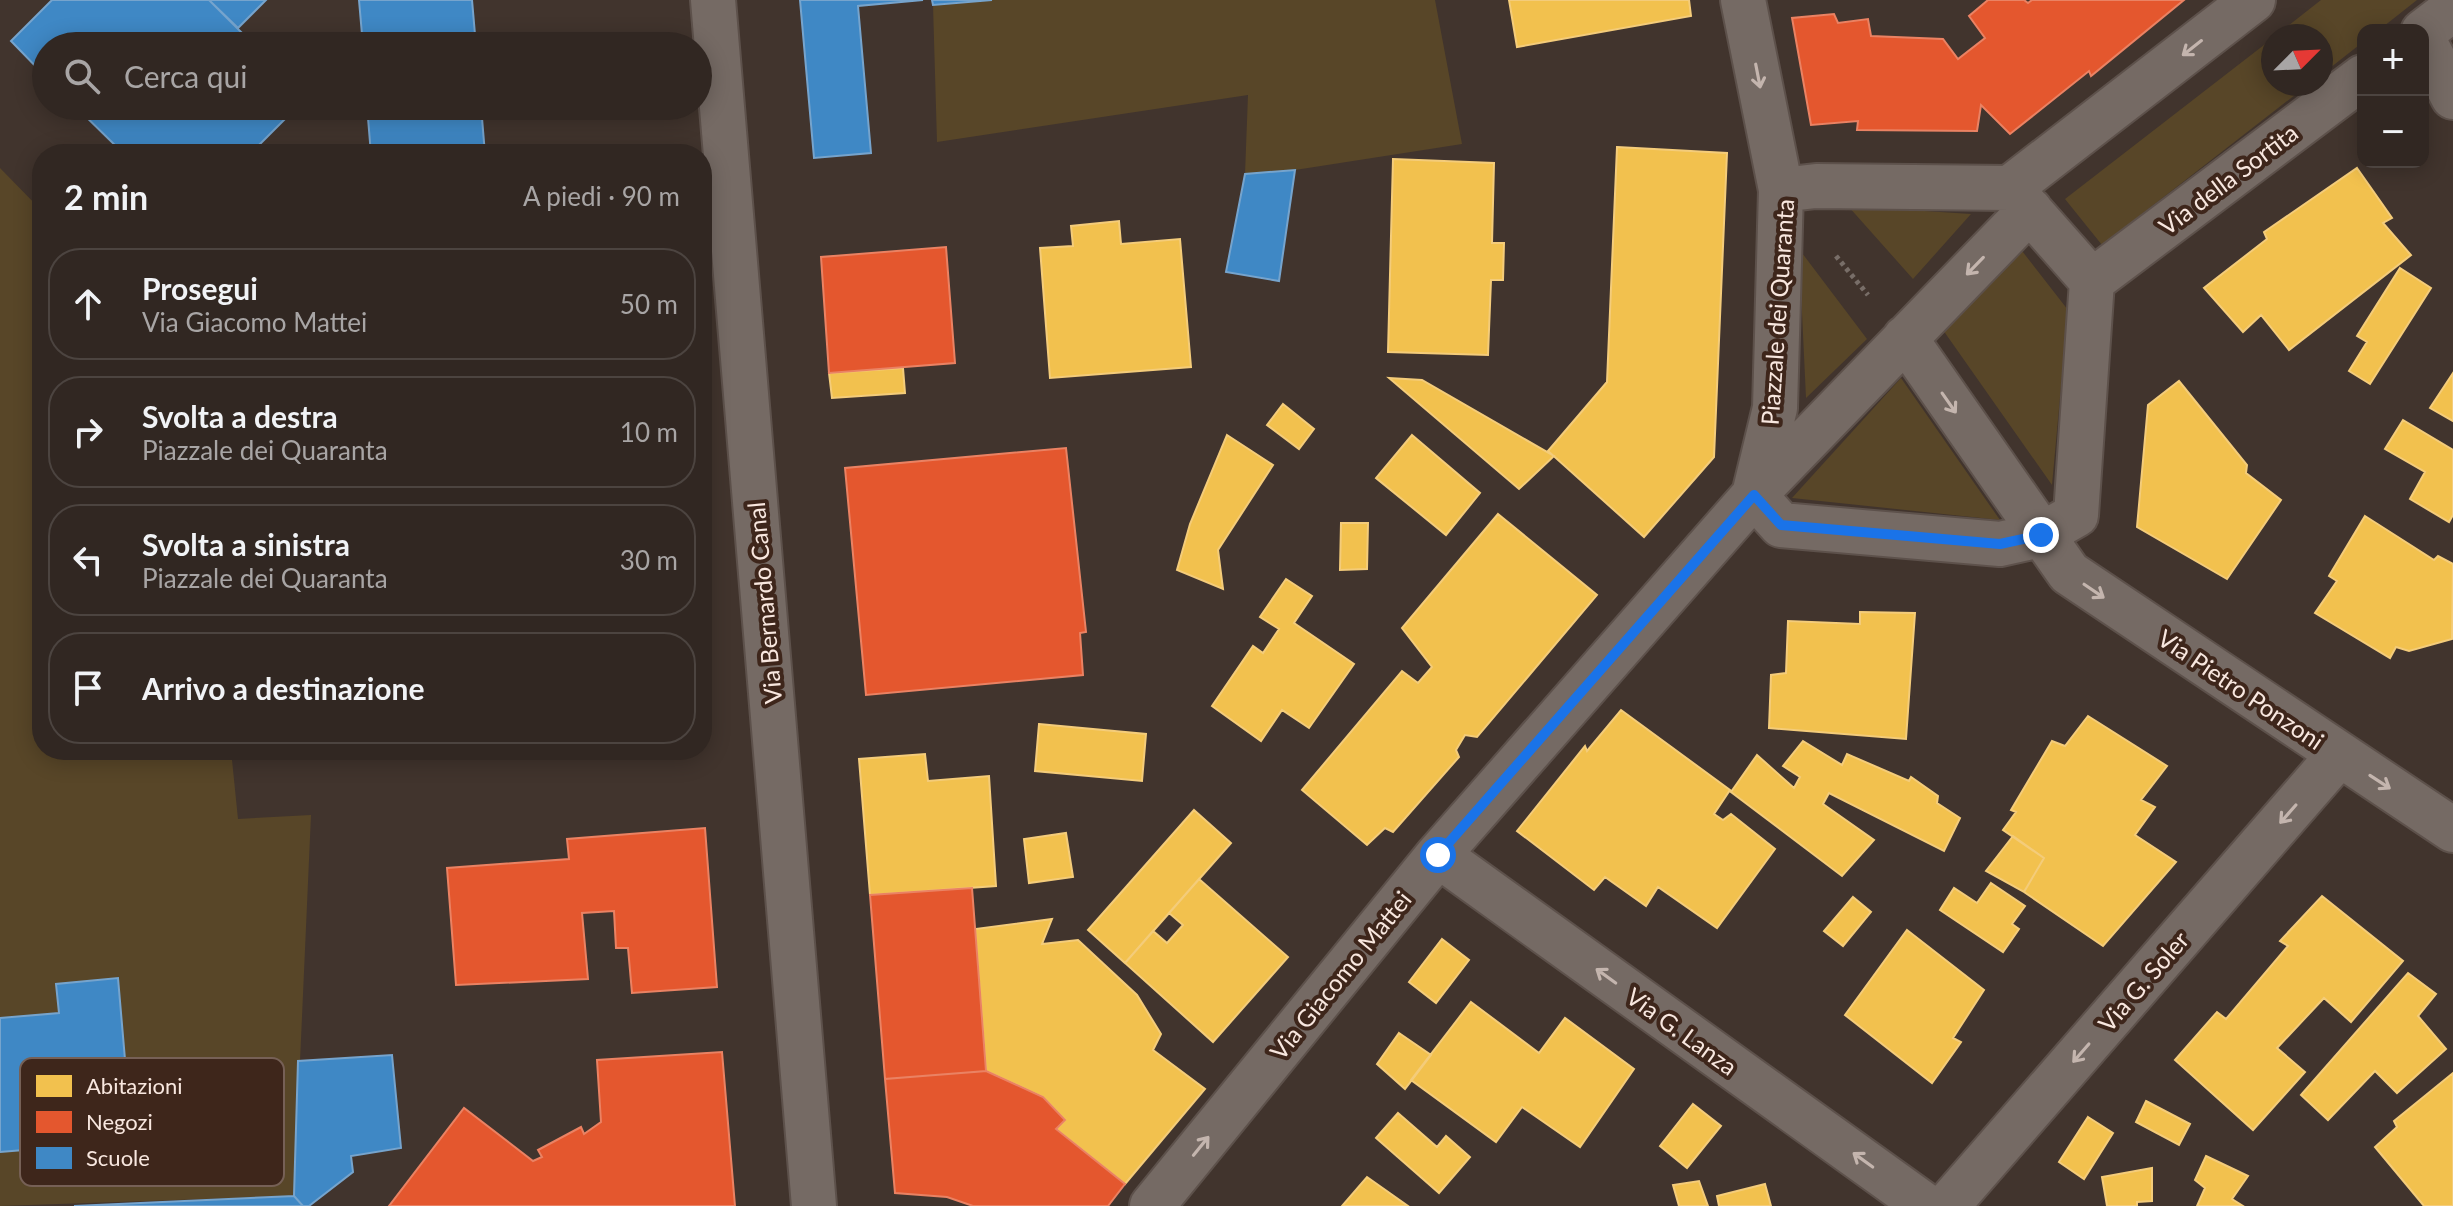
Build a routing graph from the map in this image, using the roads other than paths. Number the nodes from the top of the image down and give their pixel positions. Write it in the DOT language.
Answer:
graph roads {
  1 [pos="713,0"];
  2 [pos="1743,0"];
  3 [pos="2253,0"];
  4 [pos="2453,9"];
  5 [pos="2429,27"];
  6 [pos="2429,51"];
  7 [pos="2357,82"];
  8 [pos="2453,97"];
  9 [pos="1781,190"];
  10 [pos="2020,199"];
  11 [pos="2092,281"];
  12 [pos="1905,338"];
  13 [pos="1754,495"];
  14 [pos="2041,535"];
  15 [pos="2339,755"];
  16 [pos="2453,830"];
  17 [pos="1438,855"];
  18 [pos="814,1206"];
  19 [pos="1152,1206"];
  20 [pos="1926,1206"];
  21 [pos="1947,1206"];
  1 -- 18 [label="street, Via Bernardo Canal"];
  2 -- 9 [label="street, one-way"];
  3 -- 10 [label="street, one-way"];
  4 -- 5 [label="street"];
  6 -- 8 [label="street"];
  7 -- 11 [label="street, Via della Sortita"];
  9 -- 10 [label="street, Piazzale dei Quaranta"];
  9 -- 13 [label="street, Piazzale dei Quaranta"];
  10 -- 11 [label="street"];
  10 -- 12 [label="street, Piazzale dei Quaranta, one-way"];
  11 -- 14 [label="street"];
  12 -- 13 [label="street, Piazzale dei Quaranta"];
  12 -- 14 [label="street, one-way"];
  13 -- 14 [label="street"];
  13 -- 17 [label="street, Via Giacomo Mattei"];
  14 -- 15 [label="street, Via Pietro Ponzoni, one-way"];
  15 -- 16 [label="street, Via Pietro Ponzoni, one-way"];
  15 -- 21 [label="street, Via G. Soler, one-way"];
  19 -- 17 [label="street, Via Giacomo Mattei, one-way"];
  20 -- 17 [label="street, Via G. Lanza, one-way"];
}
